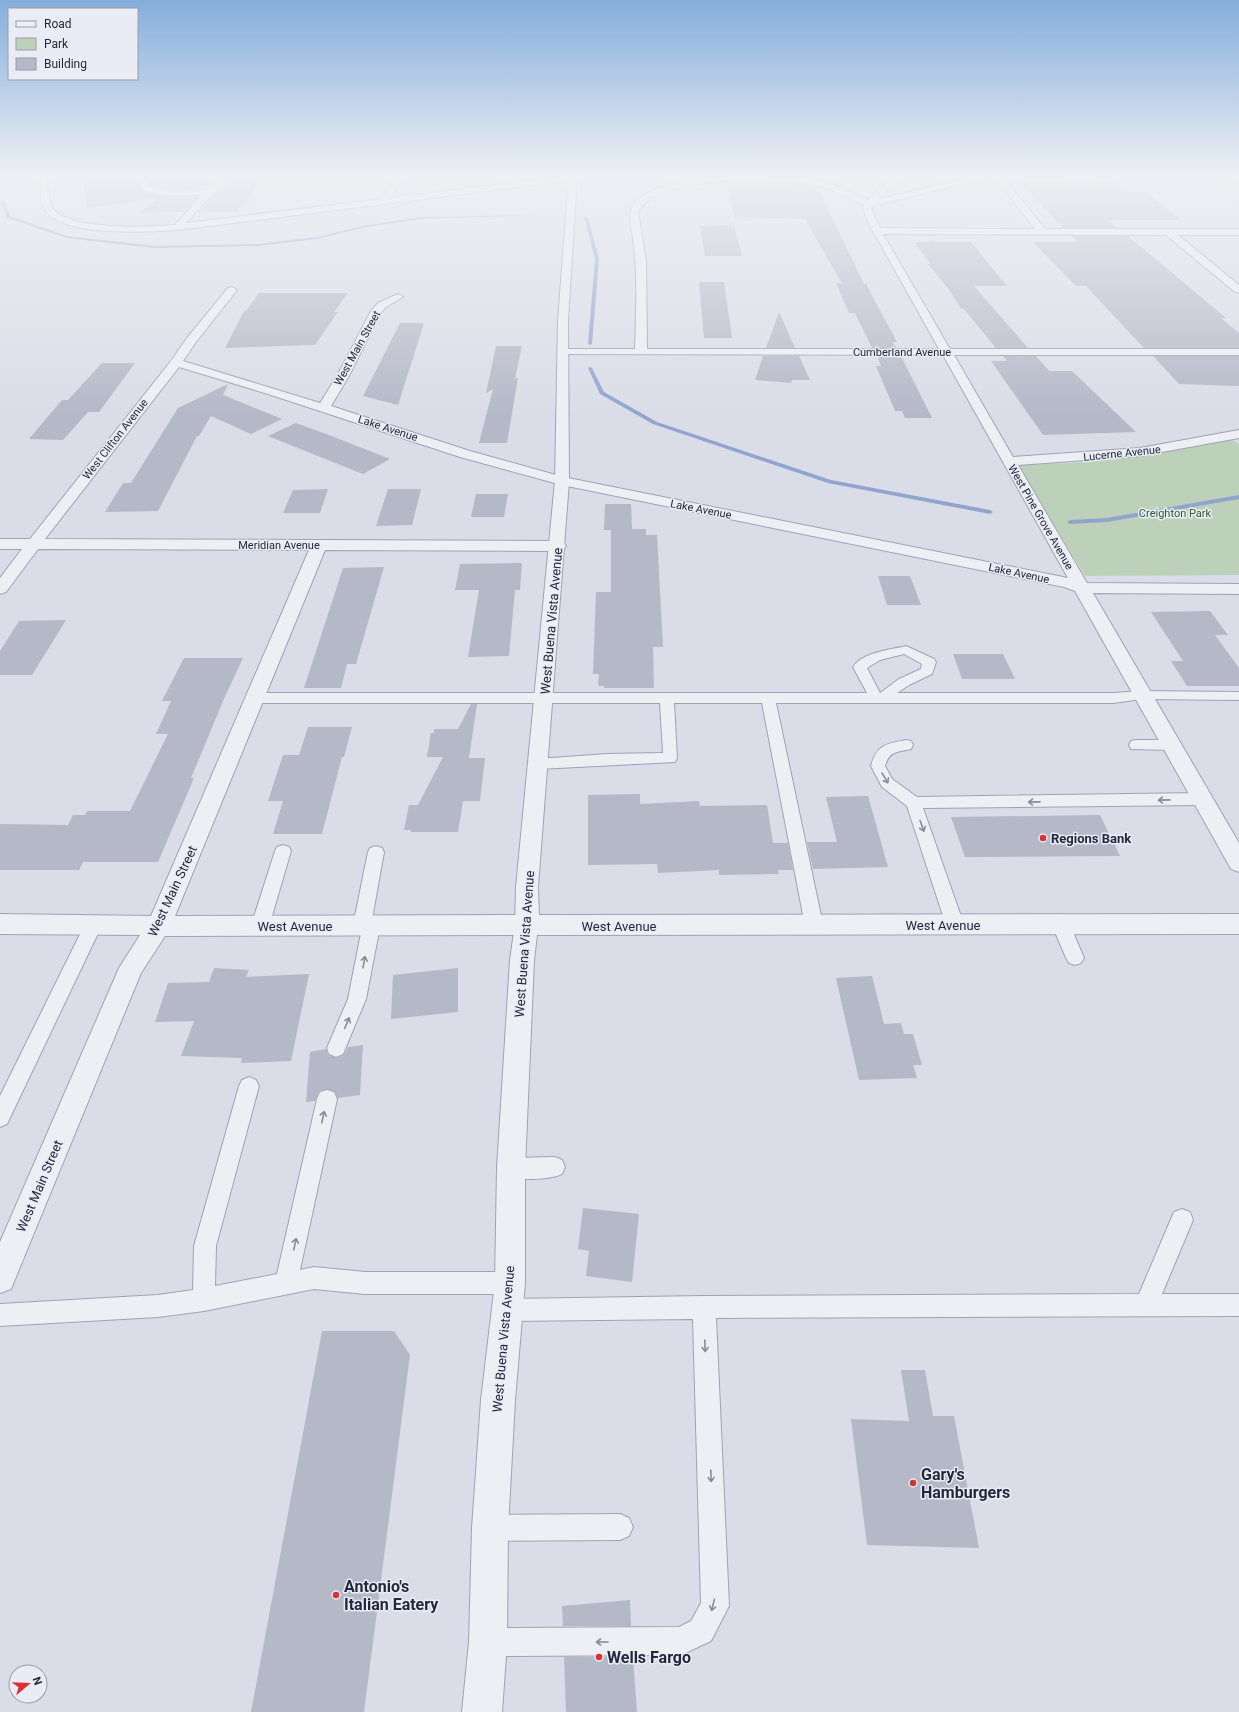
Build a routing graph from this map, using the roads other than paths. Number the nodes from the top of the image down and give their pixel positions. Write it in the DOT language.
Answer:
graph roads {
  1 [pos="567,256"];
  2 [pos="640,256"];
  3 [pos="891,256"];
  4 [pos="1198,256"];
  5 [pos="232,290"];
  6 [pos="1239,290"];
  7 [pos="398,297"];
  8 [pos="641,351"];
  9 [pos="946,351"];
  10 [pos="564,352"];
  11 [pos="1239,352"];
  12 [pos="176,363"];
  13 [pos="324,407"];
  14 [pos="1237,436"];
  15 [pos="1009,461"];
  16 [pos="562,481"];
  17 [pos="0,544"];
  18 [pos="36,544"];
  19 [pos="319,545"];
  20 [pos="558,546"];
  21 [pos="1081,588"];
  22 [pos="0,589"];
  23 [pos="1239,589"];
  24 [pos="1142,695"];
  25 [pos="1239,696"];
  26 [pos="255,698"];
  27 [pos="667,698"];
  28 [pos="768,698"];
  29 [pos="880,698"];
  30 [pos="543,699"];
  31 [pos="906,745"];
  32 [pos="1136,745"];
  33 [pos="1171,745"];
  34 [pos="538,764"];
  35 [pos="1203,799"];
  36 [pos="914,803"];
  37 [pos="283,851"];
  38 [pos="376,852"];
  39 [pos="1239,863"];
  40 [pos="0,924"];
  41 [pos="1239,924"];
  42 [pos="527,925"];
  43 [pos="814,925"];
  44 [pos="955,925"];
  45 [pos="1061,925"];
  46 [pos="92,926"];
  47 [pos="159,926"];
  48 [pos="260,926"];
  49 [pos="367,926"];
  50 [pos="1074,958"];
  51 [pos="336,1048"];
  52 [pos="249,1086"];
  53 [pos="327,1099"];
  54 [pos="0,1117"];
  55 [pos="555,1167"];
  56 [pos="511,1168"];
  57 [pos="1182,1220"];
  58 [pos="0,1278"];
  59 [pos="286,1282"];
  60 [pos="509,1297"];
  61 [pos="204,1300"];
  62 [pos="1146,1305"];
  63 [pos="1239,1305"];
  64 [pos="704,1307"];
  65 [pos="0,1315"];
  66 [pos="620,1527"];
  67 [pos="490,1528"];
  68 [pos="488,1642"];
  69 [pos="482,1712"];
  1 -- 10 [label="street, West Buena Vista Avenue"];
  2 -- 8 [label="street"];
  3 -- 9 [label="street, West Pine Grove Avenue"];
  4 -- 6 [label="street"];
  5 -- 12 [label="street, West Clifton Avenue"];
  7 -- 13 [label="street, West Main Street"];
  8 -- 9 [label="street, Cumberland Avenue"];
  8 -- 10 [label="street, Cumberland Avenue"];
  9 -- 11 [label="street, Cumberland Avenue"];
  9 -- 15 [label="street, West Pine Grove Avenue"];
  10 -- 16 [label="street, West Buena Vista Avenue"];
  12 -- 13 [label="street, Lake Avenue"];
  12 -- 18 [label="street, West Clifton Avenue"];
  13 -- 16 [label="street, Lake Avenue"];
  14 -- 15 [label="street, Lucerne Avenue"];
  15 -- 21 [label="street, West Pine Grove Avenue"];
  16 -- 20 [label="street, West Buena Vista Avenue"];
  16 -- 21 [label="street, Lake Avenue"];
  17 -- 18 [label="street, Meridian Avenue"];
  18 -- 19 [label="street, Meridian Avenue"];
  18 -- 22 [label="street, West Clifton Avenue"];
  19 -- 20 [label="street, Meridian Avenue"];
  19 -- 26 [label="street, West Main Street"];
  20 -- 30 [label="street, West Buena Vista Avenue"];
  21 -- 23 [label="street, Lake Avenue"];
  21 -- 24 [label="street, West Pine Grove Avenue"];
  24 -- 25 [label="lane"];
  24 -- 29 [label="lane"];
  24 -- 33 [label="street, West Pine Grove Avenue"];
  26 -- 30 [label="lane"];
  26 -- 47 [label="street, West Main Street"];
  27 -- 28 [label="lane"];
  27 -- 30 [label="lane"];
  27 -- 34 [label="lane"];
  28 -- 29 [label="lane"];
  28 -- 43 [label="lane"];
  29 -- 29 [label="lane"];
  30 -- 34 [label="street, West Buena Vista Avenue"];
  31 -- 36 [label="lane, one-way"];
  32 -- 33 [label="lane"];
  33 -- 35 [label="street, West Pine Grove Avenue"];
  34 -- 42 [label="street, West Buena Vista Avenue"];
  35 -- 36 [label="lane, one-way"];
  35 -- 39 [label="street, West Pine Grove Avenue"];
  36 -- 44 [label="lane, one-way"];
  37 -- 48 [label="lane"];
  38 -- 49 [label="lane"];
  40 -- 46 [label="street, West Avenue"];
  41 -- 45 [label="street, West Avenue"];
  42 -- 43 [label="street, West Avenue"];
  42 -- 49 [label="street, West Avenue"];
  42 -- 56 [label="street, West Buena Vista Avenue"];
  43 -- 44 [label="street, West Avenue"];
  44 -- 45 [label="street, West Avenue"];
  45 -- 50 [label="lane"];
  46 -- 47 [label="street, West Avenue"];
  46 -- 54 [label="lane"];
  47 -- 48 [label="street, West Avenue"];
  47 -- 58 [label="street, West Main Street"];
  48 -- 49 [label="street, West Avenue"];
  51 -- 49 [label="lane, one-way"];
  52 -- 61 [label="lane"];
  59 -- 53 [label="lane, one-way"];
  55 -- 56 [label="lane"];
  56 -- 60 [label="street, West Buena Vista Avenue"];
  57 -- 62 [label="lane"];
  59 -- 60 [label="lane"];
  59 -- 61 [label="lane"];
  60 -- 64 [label="lane"];
  60 -- 67 [label="street, West Buena Vista Avenue"];
  61 -- 65 [label="lane"];
  62 -- 63 [label="lane"];
  62 -- 64 [label="lane"];
  64 -- 68 [label="lane, one-way"];
  66 -- 67 [label="lane"];
  67 -- 68 [label="street, West Buena Vista Avenue"];
  68 -- 69 [label="street, West Buena Vista Avenue"];
}
